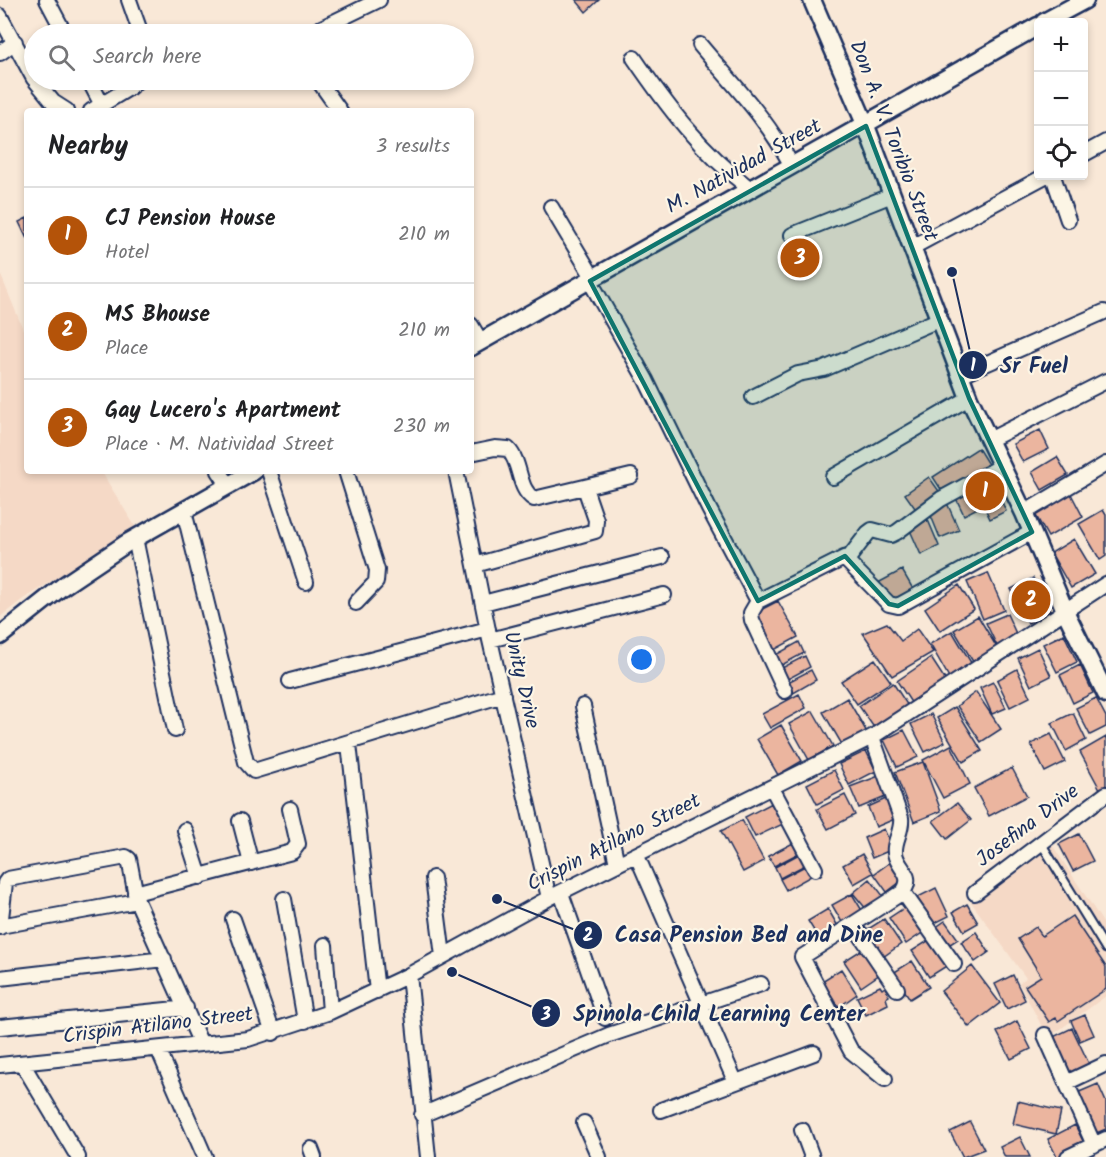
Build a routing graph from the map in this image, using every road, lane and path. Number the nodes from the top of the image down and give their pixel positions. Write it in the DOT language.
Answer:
graph roads {
  1 [pos="46,0"];
  2 [pos="129,0"];
  3 [pos="379,0"];
  4 [pos="812,0"];
  5 [pos="1084,0"];
  6 [pos="0,16"];
  7 [pos="1051,18"];
  8 [pos="59,24"];
  9 [pos="137,24"];
  10 [pos="330,24"];
  11 [pos="1034,28"];
  12 [pos="15,42"];
  13 [pos="700,45"];
  14 [pos="0,53"];
  15 [pos="634,58"];
  16 [pos="24,59"];
  17 [pos="44,90"];
  18 [pos="92,90"];
  19 [pos="126,90"];
  20 [pos="325,90"];
  21 [pos="63,108"];
  22 [pos="97,108"];
  23 [pos="338,108"];
  24 [pos="866,126"];
  25 [pos="1106,142"];
  26 [pos="1088,151"];
  27 [pos="792,166"];
  28 [pos="1038,180"];
  29 [pos="1054,180"];
  30 [pos="749,188"];
  31 [pos="891,195"];
  32 [pos="551,207"];
  33 [pos="1068,220"];
  34 [pos="792,235"];
  35 [pos="911,248"];
  36 [pos="592,280"];
  37 [pos="1104,312"];
  38 [pos="938,320"];
  39 [pos="476,344"];
  40 [pos="960,375"];
  41 [pos="1106,381"];
  42 [pos="753,397"];
  43 [pos="969,398"];
  44 [pos="989,440"];
  45 [pos="474,452"];
  46 [pos="1106,464"];
  47 [pos="1002,466"];
  48 [pos="221,474"];
  49 [pos="249,474"];
  50 [pos="270,474"];
  51 [pos="347,474"];
  52 [pos="457,474"];
  53 [pos="631,476"];
  54 [pos="833,477"];
  55 [pos="229,486"];
  56 [pos="585,488"];
  57 [pos="184,511"];
  58 [pos="1024,513"];
  59 [pos="1032,532"];
  60 [pos="135,538"];
  61 [pos="662,557"];
  62 [pos="848,559"];
  63 [pos="475,565"];
  64 [pos="306,582"];
  65 [pos="1106,584"];
  66 [pos="664,595"];
  67 [pos="758,601"];
  68 [pos="356,603"];
  69 [pos="483,603"];
  70 [pos="1066,613"];
  71 [pos="489,634"];
  72 [pos="0,636"];
  73 [pos="290,681"];
  74 [pos="785,691"];
  75 [pos="1106,694"];
  76 [pos="503,695"];
  77 [pos="583,706"];
  78 [pos="175,730"];
  79 [pos="872,737"];
  80 [pos="349,744"];
  81 [pos="772,788"];
  82 [pos="1106,794"];
  83 [pos="290,809"];
  84 [pos="240,821"];
  85 [pos="184,831"];
  86 [pos="1041,843"];
  87 [pos="637,856"];
  88 [pos="251,863"];
  89 [pos="617,864"];
  90 [pos="815,869"];
  91 [pos="200,877"];
  92 [pos="433,878"];
  93 [pos="903,892"];
  94 [pos="975,893"];
  95 [pos="555,895"];
  96 [pos="136,897"];
  97 [pos="284,899"];
  98 [pos="233,919"];
  99 [pos="853,924"];
  100 [pos="0,927"];
  101 [pos="325,945"];
  102 [pos="1106,949"];
  103 [pos="443,956"];
  104 [pos="164,959"];
  105 [pos="954,964"];
  106 [pos="409,975"];
  107 [pos="0,978"];
  108 [pos="761,984"];
  109 [pos="897,989"];
  110 [pos="377,991"];
  111 [pos="702,1004"];
  112 [pos="186,1008"];
  113 [pos="330,1012"];
  114 [pos="605,1018"];
  115 [pos="305,1021"];
  116 [pos="0,1027"];
  117 [pos="273,1034"];
  118 [pos="1045,1035"];
  119 [pos="201,1044"];
  120 [pos="158,1049"];
  121 [pos="814,1053"];
  122 [pos="22,1063"];
  123 [pos="1106,1064"];
  124 [pos="0,1065"];
  125 [pos="885,1079"];
  126 [pos="735,1081"];
  127 [pos="1066,1083"];
  128 [pos="661,1110"];
  129 [pos="422,1115"];
  130 [pos="584,1123"];
  131 [pos="802,1130"];
  132 [pos="1100,1142"];
  133 [pos="78,1157"];
  134 [pos="205,1157"];
  135 [pos="428,1157"];
  136 [pos="599,1157"];
  137 [pos="812,1157"];
  138 [pos="1068,1157"];
  1 -- 8 [label="street"];
  2 -- 9 [label="street"];
  3 -- 10 [label="street"];
  4 -- 24 [label="street, Don A. V. Toribio Street"];
  5 -- 7 [label="street"];
  6 -- 12 [label="street"];
  11 -- 24 [label="street, M. Natividad Street"];
  12 -- 14 [label="street"];
  12 -- 16 [label="street"];
  13 -- 27 [label="street"];
  15 -- 30 [label="street"];
  17 -- 21 [label="street"];
  18 -- 22 [label="street"];
  19 -- 22 [label="street"];
  20 -- 23 [label="street"];
  24 -- 27 [label="street, M. Natividad Street"];
  24 -- 31 [label="street, Don A. V. Toribio Street"];
  25 -- 26 [label="street"];
  27 -- 30 [label="street, M. Natividad Street"];
  28 -- 35 [label="street"];
  29 -- 33 [label="street"];
  30 -- 36 [label="street, M. Natividad Street"];
  31 -- 34 [label="street"];
  31 -- 35 [label="street, Don A. V. Toribio Street"];
  32 -- 36 [label="street"];
  35 -- 38 [label="street, Don A. V. Toribio Street"];
  36 -- 39 [label="street, M. Natividad Street"];
  36 -- 67 [label="street"];
  37 -- 40 [label="street"];
  38 -- 40 [label="street, Don A. V. Toribio Street"];
  38 -- 42 [label="street"];
  40 -- 43 [label="street, Don A. V. Toribio Street"];
  41 -- 44 [label="street"];
  43 -- 44 [label="street, Don A. V. Toribio Street"];
  43 -- 54 [label="street"];
  44 -- 47 [label="street, Don A. V. Toribio Street"];
  45 -- 56 [label="street"];
  46 -- 58 [label="street"];
  47 -- 58 [label="street, Don A. V. Toribio Street"];
  47 -- 62 [label="street"];
  48 -- 55 [label="street"];
  49 -- 55 [label="street"];
  50 -- 64 [label="street"];
  51 -- 68 [label="street"];
  52 -- 63 [label="street, Unity Drive"];
  53 -- 56 [label="street"];
  55 -- 57 [label="street"];
  56 -- 63 [label="street"];
  57 -- 60 [label="street"];
  57 -- 80 [label="street"];
  58 -- 59 [label="street, Don A. V. Toribio Street"];
  59 -- 62 [label="street"];
  59 -- 70 [label="street, Don A. V. Toribio Street"];
  60 -- 72 [label="street"];
  60 -- 78 [label="street"];
  61 -- 69 [label="street"];
  62 -- 67 [label="street"];
  63 -- 69 [label="street, Unity Drive"];
  65 -- 70 [label="street, Crispin Atilano Street"];
  66 -- 71 [label="street"];
  67 -- 74 [label="street"];
  69 -- 71 [label="street, Unity Drive"];
  70 -- 75 [label="street, Don A. V. Toribio Street"];
  70 -- 79 [label="street, Crispin Atilano Street"];
  71 -- 73 [label="street"];
  71 -- 76 [label="street, Unity Drive"];
  76 -- 80 [label="street"];
  76 -- 95 [label="street, Unity Drive"];
  77 -- 89 [label="street"];
  79 -- 81 [label="street, Crispin Atilano Street"];
  79 -- 93 [label="street"];
  80 -- 110 [label="street"];
  81 -- 87 [label="street, Crispin Atilano Street"];
  81 -- 90 [label="street"];
  82 -- 86 [label="street, Josefina Drive"];
  83 -- 88 [label="street"];
  84 -- 88 [label="street"];
  85 -- 91 [label="street"];
  86 -- 94 [label="street, Josefina Drive"];
  86 -- 102 [label="lane"];
  87 -- 89 [label="street, Crispin Atilano Street"];
  87 -- 111 [label="street"];
  88 -- 91 [label="street"];
  89 -- 95 [label="street, Crispin Atilano Street"];
  91 -- 96 [label="street"];
  92 -- 103 [label="street"];
  93 -- 99 [label="street"];
  93 -- 105 [label="street"];
  95 -- 103 [label="street, Crispin Atilano Street"];
  95 -- 114 [label="street, Unity Drive"];
  96 -- 100 [label="street"];
  96 -- 100 [label="street"];
  96 -- 104 [label="street"];
  97 -- 115 [label="street"];
  98 -- 117 [label="street"];
  99 -- 109 [label="street"];
  99 -- 125 [label="street"];
  101 -- 113 [label="street"];
  103 -- 106 [label="street, Crispin Atilano Street"];
  104 -- 107 [label="street"];
  104 -- 112 [label="street"];
  106 -- 110 [label="street, Crispin Atilano Street"];
  106 -- 129 [label="street"];
  108 -- 111 [label="street"];
  110 -- 113 [label="street, Crispin Atilano Street"];
  111 -- 126 [label="street"];
  111 -- 129 [label="street"];
  112 -- 116 [label="street"];
  112 -- 119 [label="street"];
  113 -- 115 [label="street, Crispin Atilano Street"];
  115 -- 117 [label="street, Crispin Atilano Street"];
  117 -- 119 [label="street, Crispin Atilano Street"];
  118 -- 127 [label="street"];
  119 -- 120 [label="street, Crispin Atilano Street"];
  120 -- 122 [label="street, Crispin Atilano Street"];
  120 -- 134 [label="street"];
  121 -- 126 [label="street"];
  122 -- 124 [label="street, Crispin Atilano Street"];
  122 -- 133 [label="street"];
  123 -- 127 [label="street"];
  126 -- 128 [label="street"];
  127 -- 132 [label="street"];
  129 -- 135 [label="street"];
  130 -- 136 [label="street"];
  131 -- 137 [label="street"];
  132 -- 138 [label="street"];
}
